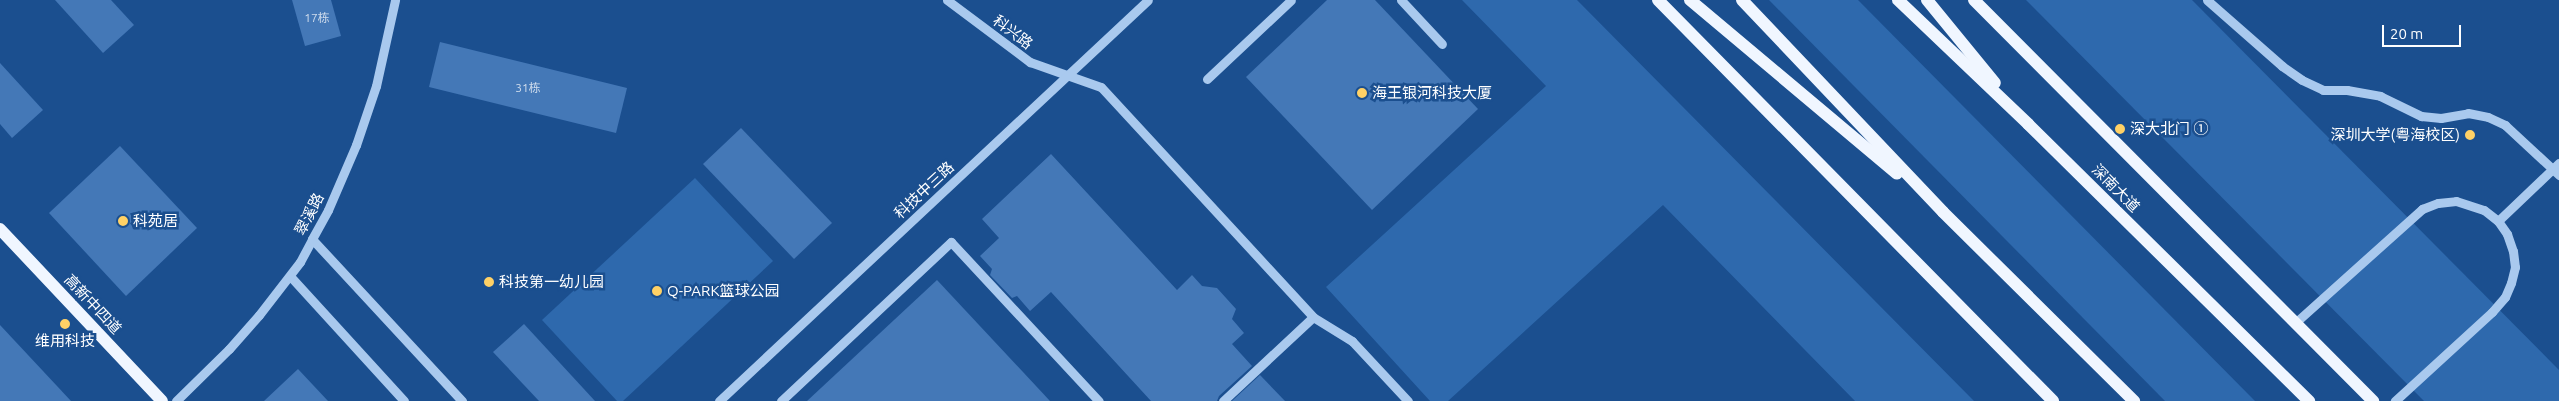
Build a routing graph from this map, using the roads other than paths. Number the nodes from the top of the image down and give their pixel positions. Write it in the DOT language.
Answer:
graph roads {
  1 [pos="395,0"];
  2 [pos="947,0"];
  3 [pos="1148,0"];
  4 [pos="1291,0"];
  5 [pos="1401,0"];
  6 [pos="1658,0"];
  7 [pos="1690,0"];
  8 [pos="1742,0"];
  9 [pos="1898,0"];
  10 [pos="1927,0"];
  11 [pos="1974,0"];
  12 [pos="2207,0"];
  13 [pos="1442,44"];
  14 [pos="1068,74"];
  15 [pos="1207,79"];
  16 [pos="2028,124"];
  17 [pos="2557,169"];
  18 [pos="1943,212"];
  19 [pos="2498,221"];
  20 [pos="0,229"];
  21 [pos="312,239"];
  22 [pos="290,276"];
  23 [pos="1313,316"];
  24 [pos="2295,323"];
  25 [pos="162,401"];
  26 [pos="176,401"];
  27 [pos="404,401"];
  28 [pos="461,401"];
  29 [pos="719,401"];
  30 [pos="781,401"];
  31 [pos="1099,401"];
  32 [pos="1223,401"];
  33 [pos="1408,401"];
  34 [pos="2054,401"];
  35 [pos="2134,401"];
  36 [pos="2310,401"];
  37 [pos="2374,401"];
  38 [pos="2394,401"];
  1 -- 21 [label="street, 翠溪路"];
  2 -- 14 [label="street, 科兴路"];
  3 -- 14 [label="street, 科技中三路"];
  4 -- 15 [label="street"];
  5 -- 13 [label="street"];
  6 -- 34 [label="main road"];
  7 -- 18 [label="main road"];
  8 -- 18 [label="main road"];
  9 -- 16 [label="main road, 深南大道"];
  10 -- 16 [label="main road"];
  11 -- 24 [label="main road"];
  12 -- 17 [label="street"];
  14 -- 23 [label="street, 科兴路"];
  14 -- 29 [label="street, 科技中三路"];
  16 -- 36 [label="main road, 深南大道"];
  17 -- 19 [label="street"];
  18 -- 35 [label="main road"];
  19 -- 24 [label="street"];
  19 -- 38 [label="street"];
  20 -- 25 [label="main road, 高新中四道"];
  21 -- 22 [label="street, 翠溪路"];
  21 -- 28 [label="street"];
  22 -- 26 [label="street, 翠溪路"];
  22 -- 27 [label="street"];
  23 -- 32 [label="street"];
  23 -- 33 [label="street, 科兴路"];
  24 -- 37 [label="main road"];
  30 -- 31 [label="street"];
}
